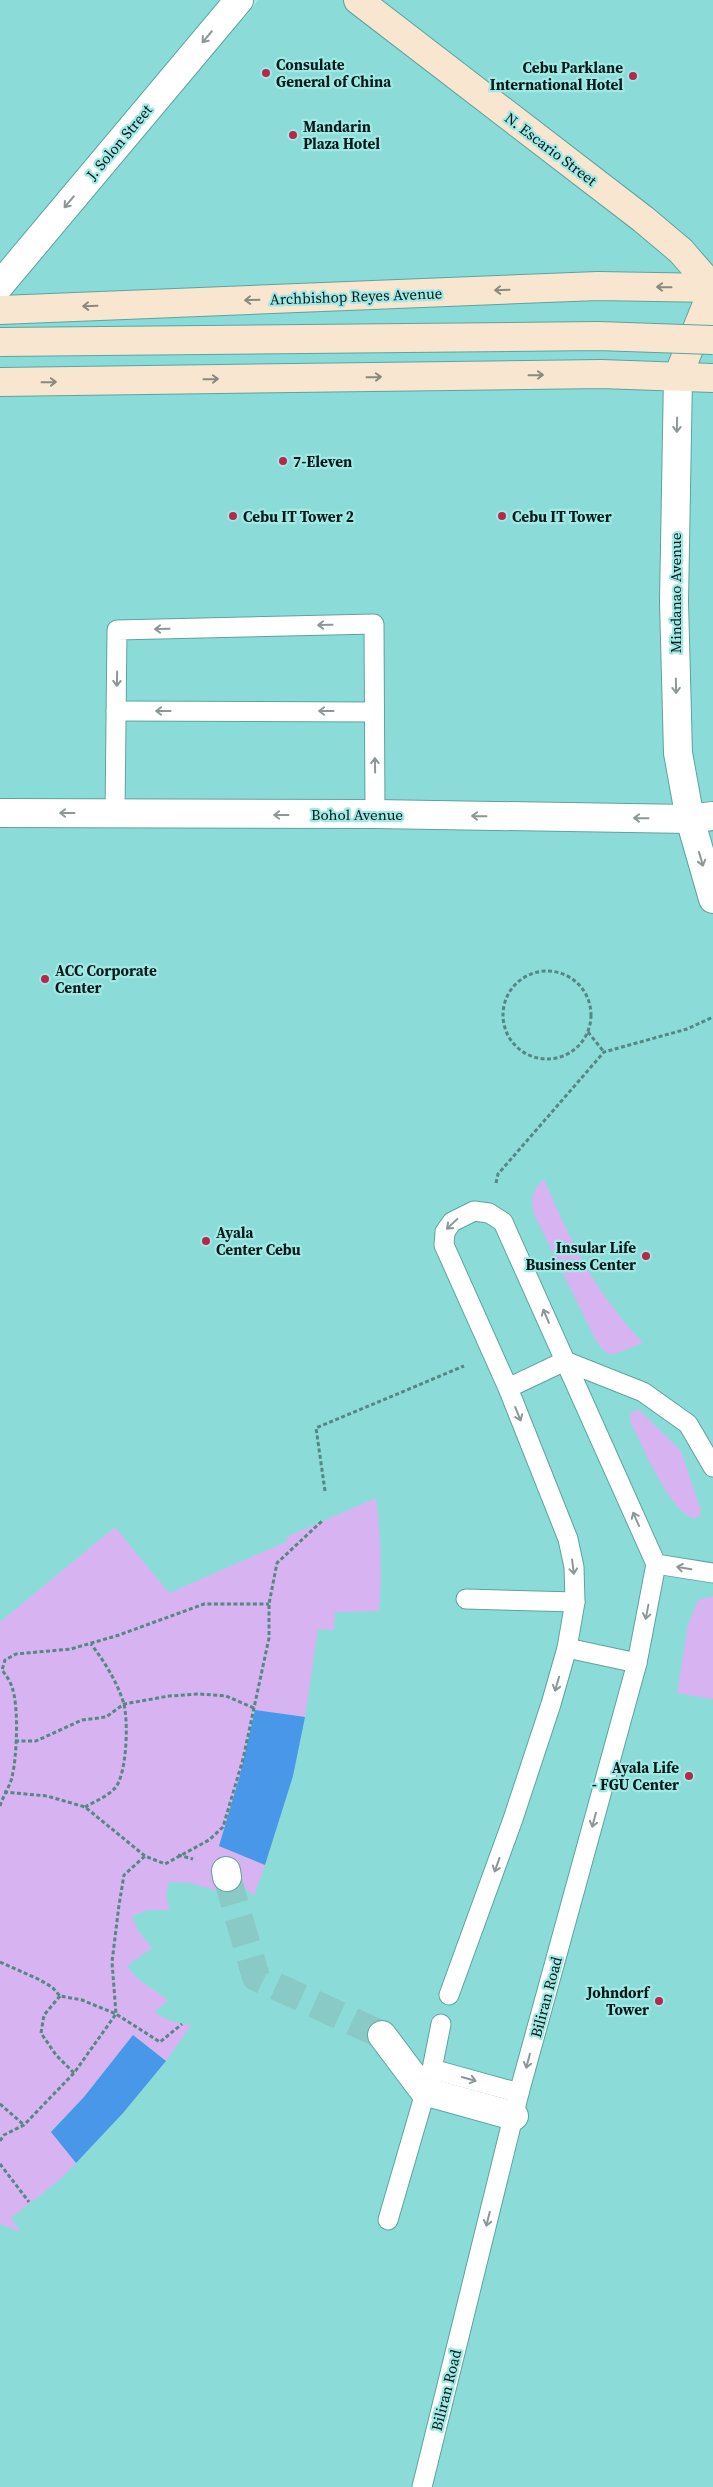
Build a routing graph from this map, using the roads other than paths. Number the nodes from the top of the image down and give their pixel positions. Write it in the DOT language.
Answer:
graph roads {
  1 [pos="239,0"];
  2 [pos="358,0"];
  3 [pos="0,285"];
  4 [pos="713,288"];
  5 [pos="0,310"];
  6 [pos="713,340"];
  7 [pos="0,342"];
  8 [pos="678,376"];
  9 [pos="713,378"];
  10 [pos="0,382"];
  11 [pos="116,711"];
  12 [pos="374,712"];
  13 [pos="0,813"];
  14 [pos="115,814"];
  15 [pos="375,814"];
  16 [pos="702,817"];
  17 [pos="713,899"];
  18 [pos="565,1361"];
  19 [pos="508,1388"];
  20 [pos="713,1467"];
  21 [pos="656,1564"];
  22 [pos="713,1573"];
  23 [pos="466,1599"];
  24 [pos="575,1602"];
  25 [pos="567,1648"];
  26 [pos="637,1663"];
  27 [pos="449,1995"];
  28 [pos="441,2024"];
  29 [pos="382,2035"];
  30 [pos="428,2080"];
  31 [pos="517,2104"];
  32 [pos="388,2220"];
  33 [pos="422,2487"];
  1 -- 3 [label="street, J. Solon Street, one-way"];
  2 -- 4 [label="main road, N. Escario Street"];
  4 -- 5 [label="main road, Archbishop Reyes Avenue, one-way"];
  4 -- 8 [label="main road, Mindanao Avenue"];
  6 -- 7 [label="main road, bridge"];
  8 -- 9 [label="main road"];
  10 -- 8 [label="main road, one-way"];
  8 -- 16 [label="street, Mindanao Avenue, one-way"];
  12 -- 11 [label="lane, one-way"];
  12 -- 11 [label="lane, one-way"];
  11 -- 14 [label="lane"];
  15 -- 12 [label="lane, one-way"];
  14 -- 13 [label="street, Bohol Avenue, one-way"];
  15 -- 14 [label="street, Bohol Avenue, one-way"];
  16 -- 15 [label="street, Bohol Avenue, one-way"];
  16 -- 17 [label="street, Mindanao Avenue, one-way"];
  18 -- 19 [label="lane"];
  18 -- 19 [label="lane, one-way"];
  18 -- 20 [label="lane"];
  21 -- 18 [label="lane, one-way"];
  19 -- 24 [label="lane, one-way"];
  22 -- 21 [label="lane, one-way"];
  21 -- 26 [label="lane, Biliran Road, one-way"];
  23 -- 24 [label="lane"];
  24 -- 25 [label="lane"];
  25 -- 26 [label="lane"];
  25 -- 27 [label="lane, one-way"];
  26 -- 31 [label="lane, Biliran Road, one-way"];
  28 -- 30 [label="lane"];
  29 -- 30 [label="street"];
  30 -- 31 [label="street"];
  30 -- 32 [label="lane"];
  31 -- 33 [label="lane, Biliran Road, one-way"];
}
